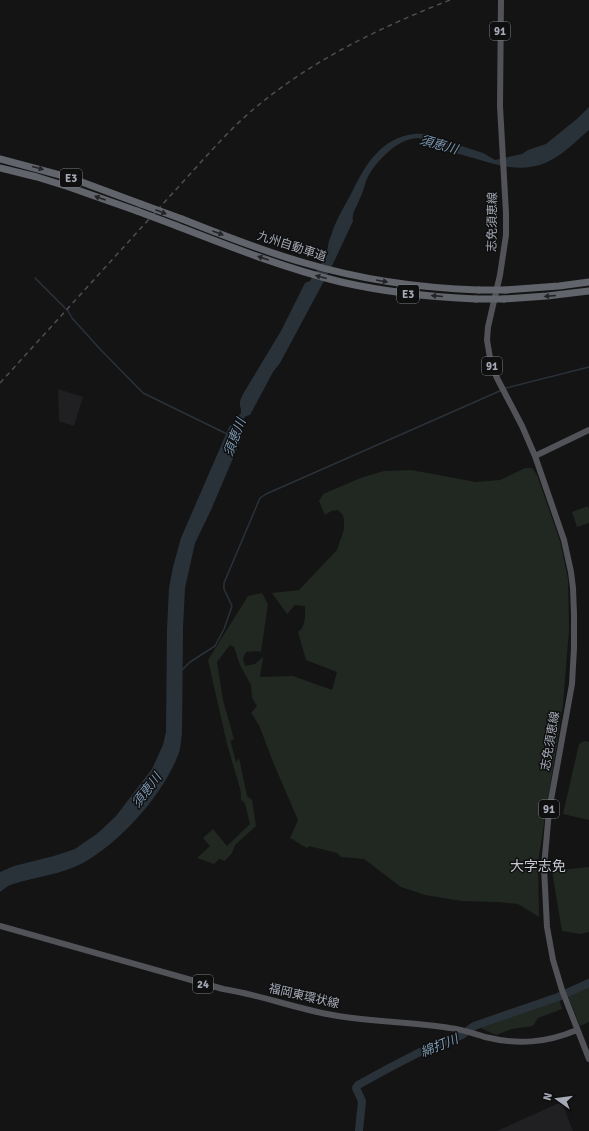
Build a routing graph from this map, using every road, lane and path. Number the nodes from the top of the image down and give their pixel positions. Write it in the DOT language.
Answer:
graph roads {
  1 [pos="501,0"];
  2 [pos="0,159"];
  3 [pos="0,168"];
  4 [pos="589,282"];
  5 [pos="589,291"];
  6 [pos="589,430"];
  7 [pos="535,456"];
  8 [pos="0,926"];
  9 [pos="577,1030"];
  10 [pos="589,1059"];
  1 -- 7 [label="main road, 志免須恵線 / 91"];
  2 -- 4 [label="highway, 九州自動車道 / E3, one-way, bridge"];
  5 -- 3 [label="highway, 九州自動車道 / E3, one-way, bridge"];
  6 -- 7 [label="main road"];
  7 -- 9 [label="main road, 志免須恵線 / 91"];
  8 -- 9 [label="main road, 福岡東環状線 / 24"];
  9 -- 10 [label="main road"];
}
